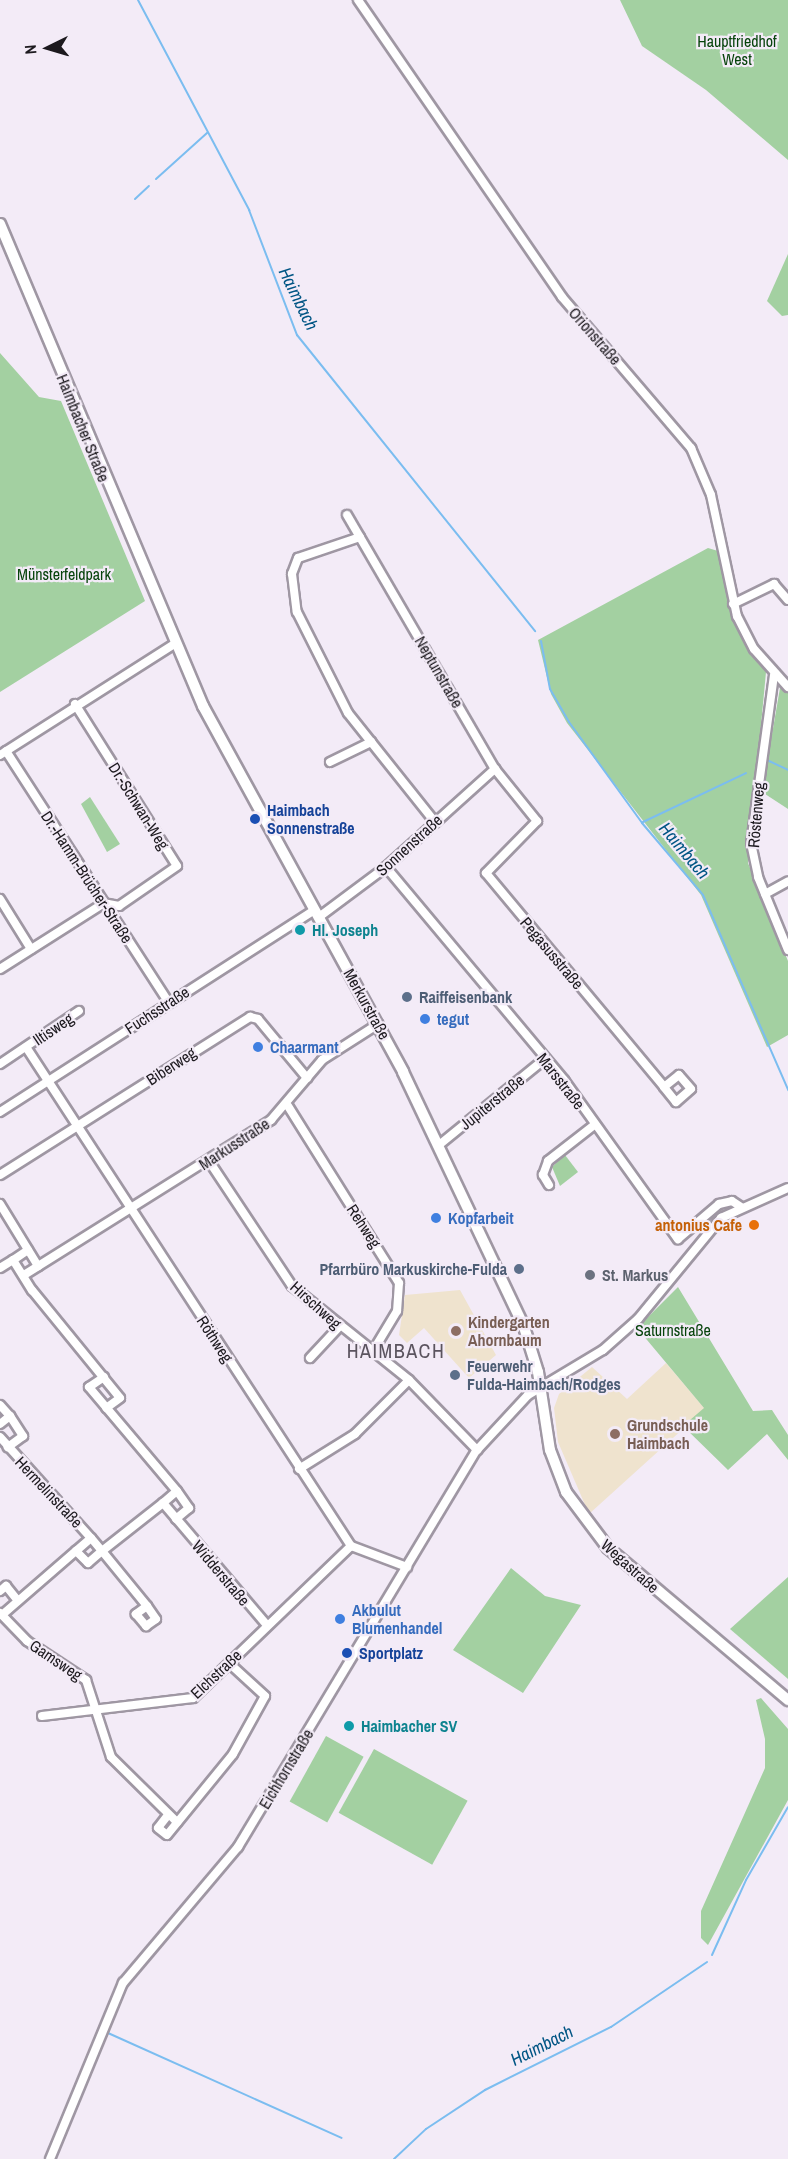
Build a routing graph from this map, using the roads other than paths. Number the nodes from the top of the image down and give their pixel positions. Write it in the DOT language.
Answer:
graph roads {
  1 [pos="358,0"];
  2 [pos="0,225"];
  3 [pos="347,515"];
  4 [pos="360,537"];
  5 [pos="788,600"];
  6 [pos="733,604"];
  7 [pos="169,632"];
  8 [pos="174,644"];
  9 [pos="774,675"];
  10 [pos="788,687"];
  11 [pos="75,704"];
  12 [pos="371,742"];
  13 [pos="3,753"];
  14 [pos="330,762"];
  15 [pos="495,769"];
  16 [pos="435,822"];
  17 [pos="538,825"];
  18 [pos="386,867"];
  19 [pos="788,881"];
  20 [pos="765,894"];
  21 [pos="0,899"];
  22 [pos="104,903"];
  23 [pos="317,914"];
  24 [pos="31,948"];
  25 [pos="788,950"];
  26 [pos="0,969"];
  27 [pos="169,1003"];
  28 [pos="79,1011"];
  29 [pos="378,1024"];
  30 [pos="26,1047"];
  31 [pos="545,1059"];
  32 [pos="0,1064"];
  33 [pos="307,1078"];
  34 [pos="49,1079"];
  35 [pos="664,1087"];
  36 [pos="288,1106"];
  37 [pos="0,1112"];
  38 [pos="594,1125"];
  39 [pos="78,1126"];
  40 [pos="439,1145"];
  41 [pos="209,1161"];
  42 [pos="0,1175"];
  43 [pos="549,1185"];
  44 [pos="788,1188"];
  45 [pos="0,1204"];
  46 [pos="741,1207"];
  47 [pos="132,1209"];
  48 [pos="28,1250"];
  49 [pos="14,1260"];
  50 [pos="38,1266"];
  51 [pos="0,1268"];
  52 [pos="24,1275"];
  53 [pos="339,1327"];
  54 [pos="373,1351"];
  55 [pos="310,1358"];
  56 [pos="104,1377"];
  57 [pos="409,1380"];
  58 [pos="540,1388"];
  59 [pos="0,1405"];
  60 [pos="106,1408"];
  61 [pos="10,1416"];
  62 [pos="0,1424"];
  63 [pos="0,1437"];
  64 [pos="8,1447"];
  65 [pos="477,1450"];
  66 [pos="299,1469"];
  67 [pos="177,1491"];
  68 [pos="163,1503"];
  69 [pos="176,1519"];
  70 [pos="91,1538"];
  71 [pos="351,1546"];
  72 [pos="76,1551"];
  73 [pos="102,1551"];
  74 [pos="407,1567"];
  75 [pos="2,1586"];
  76 [pos="18,1601"];
  77 [pos="147,1606"];
  78 [pos="1,1614"];
  79 [pos="267,1625"];
  80 [pos="229,1663"];
  81 [pos="788,1700"];
  82 [pos="100,1710"];
  83 [pos="42,1716"];
  84 [pos="168,1815"];
  85 [pos="177,1822"];
  86 [pos="50,2159"];
  1 -- 6 [label="street, Orionstraße"];
  2 -- 7 [label="main road, Haimbacher Straße"];
  3 -- 4 [label="street, Neptunstraße"];
  4 -- 12 [label="street"];
  4 -- 15 [label="street, Neptunstraße"];
  5 -- 6 [label="street"];
  6 -- 9 [label="street, Orionstraße"];
  7 -- 8 [label="main road, Merkurstraße"];
  8 -- 11 [label="street"];
  8 -- 23 [label="main road, Merkurstraße"];
  9 -- 10 [label="street, Orionstraße"];
  9 -- 20 [label="street, Röstenweg"];
  11 -- 13 [label="street"];
  11 -- 22 [label="street, Dr.-Schwan-Weg"];
  12 -- 14 [label="street"];
  12 -- 16 [label="street"];
  13 -- 22 [label="street, Dr.-Hamm-Brücher-Straße"];
  15 -- 16 [label="street, Sonnenstraße"];
  15 -- 17 [label="street, Neptunstraße"];
  16 -- 18 [label="street, Sonnenstraße"];
  17 -- 35 [label="street, Pegasusstraße"];
  18 -- 23 [label="street, Sonnenstraße"];
  18 -- 31 [label="street, Marsstraße"];
  19 -- 20 [label="street"];
  20 -- 25 [label="street, Röstenweg"];
  21 -- 24 [label="street"];
  22 -- 24 [label="street"];
  22 -- 27 [label="street, Dr.-Hamm-Brücher-Straße"];
  23 -- 27 [label="street, Fuchsstraße"];
  23 -- 29 [label="main road, Merkurstraße"];
  24 -- 26 [label="street"];
  27 -- 34 [label="street, Fuchsstraße"];
  28 -- 30 [label="street, Iltisweg"];
  29 -- 33 [label="street, Markusstraße"];
  29 -- 40 [label="main road, Merkurstraße"];
  30 -- 32 [label="street, Iltisweg"];
  30 -- 34 [label="street, Iltisweg"];
  31 -- 38 [label="street, Marsstraße"];
  31 -- 40 [label="street, Jupiterstraße"];
  33 -- 36 [label="street, Markusstraße"];
  33 -- 39 [label="street, Biberweg"];
  34 -- 37 [label="street, Fuchsstraße"];
  34 -- 39 [label="street, Röthweg"];
  36 -- 41 [label="street, Markusstraße"];
  36 -- 54 [label="street, Rehweg"];
  38 -- 43 [label="street"];
  38 -- 46 [label="street, Marsstraße"];
  39 -- 42 [label="street, Biberweg"];
  39 -- 47 [label="street, Röthweg"];
  40 -- 58 [label="main road, Merkurstraße"];
  41 -- 47 [label="street, Markusstraße"];
  41 -- 53 [label="street, Hirschweg"];
  44 -- 46 [label="street"];
  45 -- 48 [label="street"];
  46 -- 58 [label="street"];
  47 -- 50 [label="street, Markusstraße"];
  47 -- 66 [label="street, Röthweg"];
  48 -- 49 [label="street"];
  48 -- 50 [label="street"];
  49 -- 51 [label="street"];
  49 -- 52 [label="street"];
  50 -- 52 [label="street"];
  52 -- 56 [label="street"];
  53 -- 54 [label="street, Hirschweg"];
  53 -- 55 [label="street"];
  54 -- 57 [label="street, Hirschweg"];
  56 -- 60 [label="street"];
  56 -- 60 [label="street"];
  57 -- 65 [label="street, Hirschweg"];
  57 -- 66 [label="street"];
  58 -- 65 [label="street, Eichhornstraße"];
  58 -- 81 [label="main road, Wegastraße"];
  59 -- 61 [label="street, Hermelinstraße"];
  60 -- 67 [label="street"];
  61 -- 62 [label="street"];
  61 -- 64 [label="street, Hermelinstraße"];
  63 -- 64 [label="street, Hermelinstraße"];
  64 -- 70 [label="street, Hermelinstraße"];
  65 -- 74 [label="street, Eichhornstraße"];
  66 -- 71 [label="street, Röthweg"];
  67 -- 68 [label="street"];
  67 -- 69 [label="street"];
  68 -- 69 [label="street, Widderstraße"];
  68 -- 73 [label="street"];
  69 -- 79 [label="street, Widderstraße"];
  70 -- 72 [label="street, Gamsweg"];
  70 -- 73 [label="street"];
  71 -- 74 [label="street"];
  71 -- 79 [label="street, Elchstraße"];
  72 -- 73 [label="street"];
  72 -- 76 [label="street, Gamsweg"];
  73 -- 77 [label="street"];
  74 -- 86 [label="street, Eichhornstraße"];
  75 -- 76 [label="street"];
  76 -- 78 [label="street, Gamsweg"];
  78 -- 82 [label="street, Gamsweg"];
  79 -- 80 [label="street, Elchstraße"];
  80 -- 82 [label="street, Elchstraße"];
  80 -- 85 [label="street"];
  82 -- 83 [label="street, Elchstraße"];
  82 -- 84 [label="street, Gamsweg"];
  84 -- 85 [label="street, Gamsweg"];
  84 -- 85 [label="street"];
}
